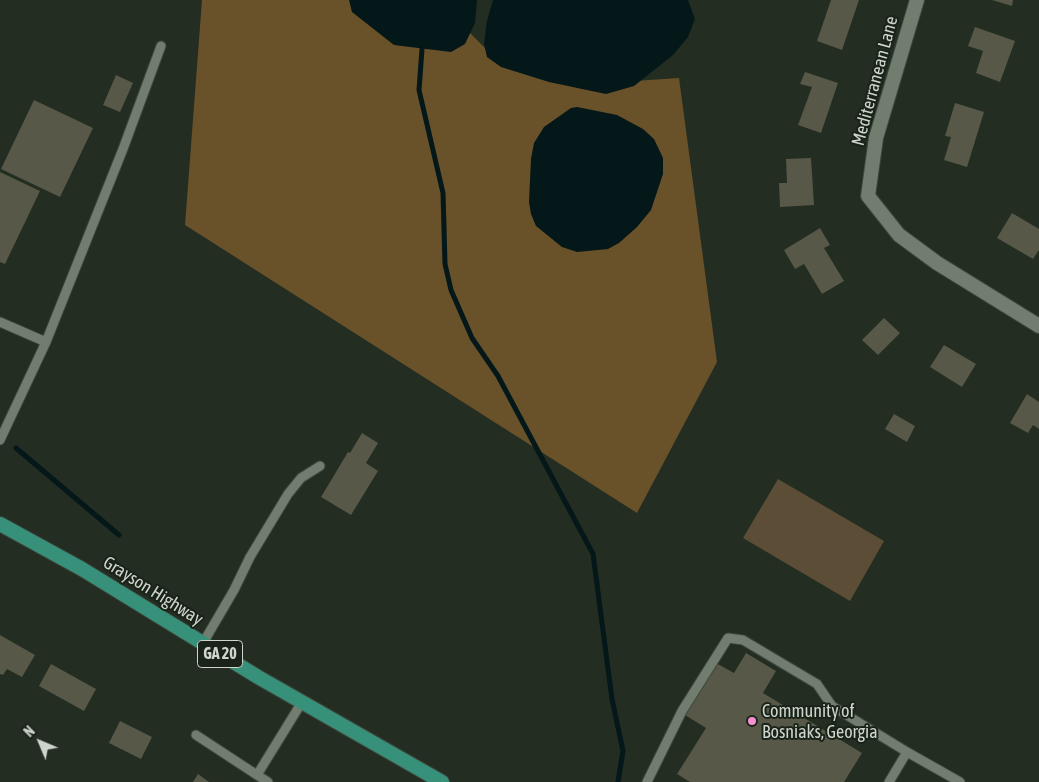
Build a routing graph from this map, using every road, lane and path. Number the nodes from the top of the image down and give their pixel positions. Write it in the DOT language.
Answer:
graph roads {
  1 [pos="917,0"];
  2 [pos="161,46"];
  3 [pos="0,322"];
  4 [pos="1039,326"];
  5 [pos="46,342"];
  6 [pos="0,440"];
  7 [pos="320,466"];
  8 [pos="0,524"];
  9 [pos="203,643"];
  10 [pos="302,702"];
  11 [pos="196,736"];
  12 [pos="907,752"];
  13 [pos="258,775"];
  14 [pos="268,782"];
  15 [pos="442,782"];
  16 [pos="647,782"];
  17 [pos="889,782"];
  18 [pos="960,782"];
  1 -- 4 [label="street, Mediterranean Lane"];
  2 -- 5 [label="lane"];
  3 -- 5 [label="lane"];
  5 -- 6 [label="lane"];
  7 -- 9 [label="lane"];
  8 -- 9 [label="main road, Grayson Highway / GA 20"];
  9 -- 10 [label="main road, Grayson Highway / GA 20"];
  10 -- 13 [label="lane"];
  10 -- 15 [label="main road, Grayson Highway / GA 20"];
  11 -- 13 [label="lane"];
  12 -- 16 [label="lane"];
  12 -- 17 [label="lane"];
  12 -- 18 [label="lane"];
  13 -- 14 [label="lane"];
}
